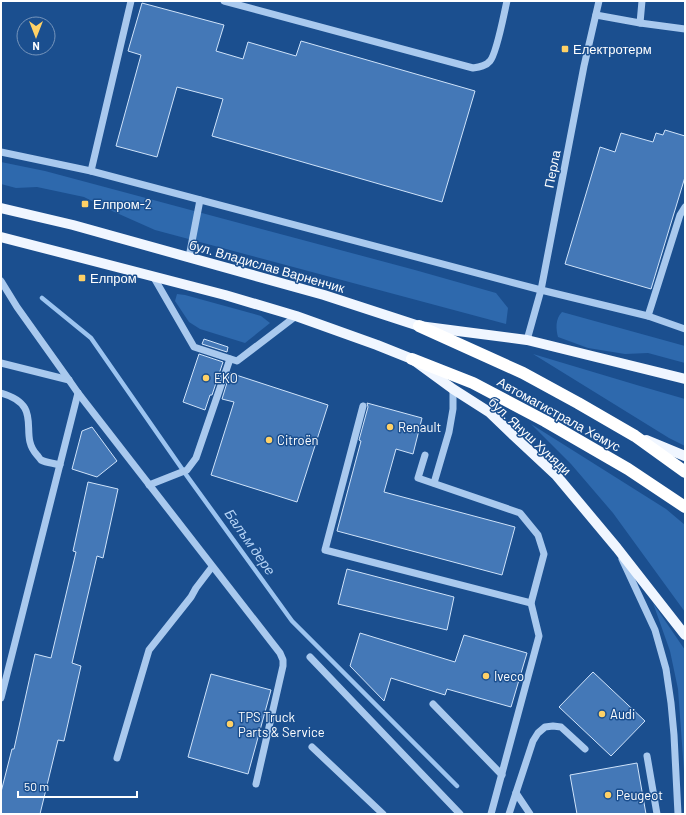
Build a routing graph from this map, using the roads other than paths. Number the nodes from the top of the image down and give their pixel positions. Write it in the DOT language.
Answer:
graph roads {
  1 [pos="131,1"];
  2 [pos="224,1"];
  3 [pos="507,1"];
  4 [pos="599,1"];
  5 [pos="642,1"];
  6 [pos="596,15"];
  7 [pos="640,23"];
  8 [pos="685,29"];
  9 [pos="1,152"];
  10 [pos="91,171"];
  11 [pos="200,200"];
  12 [pos="685,207"];
  13 [pos="1,208"];
  14 [pos="1,237"];
  15 [pos="189,257"];
  16 [pos="153,276"];
  17 [pos="1,281"];
  18 [pos="541,290"];
  19 [pos="296,316"];
  20 [pos="648,316"];
  21 [pos="419,326"];
  22 [pos="685,329"];
  23 [pos="527,340"];
  24 [pos="230,359"];
  25 [pos="412,359"];
  26 [pos="1,363"];
  27 [pos="69,380"];
  28 [pos="685,380"];
  29 [pos="453,389"];
  30 [pos="1,393"];
  31 [pos="78,394"];
  32 [pos="362,406"];
  33 [pos="635,436"];
  34 [pos="424,455"];
  35 [pos="685,456"];
  36 [pos="60,465"];
  37 [pos="685,472"];
  38 [pos="434,483"];
  39 [pos="149,485"];
  40 [pos="685,507"];
  41 [pos="616,548"];
  42 [pos="212,567"];
  43 [pos="531,603"];
  44 [pos="685,635"];
  45 [pos="310,657"];
  46 [pos="1,698"];
  47 [pos="433,704"];
  48 [pos="312,747"];
  49 [pos="585,749"];
  50 [pos="647,756"];
  51 [pos="117,758"];
  52 [pos="502,774"];
  53 [pos="256,784"];
  54 [pos="516,794"];
  55 [pos="383,814"];
  56 [pos="460,814"];
  57 [pos="491,814"];
  58 [pos="509,814"];
  59 [pos="530,814"];
  60 [pos="657,814"];
  61 [pos="678,814"];
  1 -- 10 [label="street"];
  2 -- 3 [label="street"];
  4 -- 6 [label="street, Перла"];
  5 -- 7 [label="street"];
  6 -- 7 [label="street"];
  6 -- 18 [label="street, Перла"];
  7 -- 8 [label="street"];
  9 -- 10 [label="street"];
  10 -- 11 [label="street"];
  11 -- 15 [label="street"];
  11 -- 18 [label="street"];
  12 -- 20 [label="street"];
  13 -- 15 [label="main road, бул. Владислав Варненчик"];
  14 -- 16 [label="main road"];
  15 -- 21 [label="main road, бул. Владислав Варненчик"];
  16 -- 19 [label="main road"];
  16 -- 24 [label="street"];
  17 -- 27 [label="street"];
  18 -- 20 [label="street"];
  18 -- 23 [label="street, Перла"];
  19 -- 24 [label="street"];
  19 -- 25 [label="main road"];
  20 -- 22 [label="street"];
  21 -- 23 [label="main road, бул. Владислав Варненчик"];
  21 -- 33 [label="highway, Автомагистрала Хемус"];
  23 -- 28 [label="main road, бул. Владислав Варненчик"];
  24 -- 39 [label="street"];
  25 -- 29 [label="main road, бул. Януш Хуняди"];
  25 -- 40 [label="highway, Автомагистрала Хемус"];
  26 -- 27 [label="street"];
  27 -- 31 [label="street"];
  29 -- 38 [label="street"];
  29 -- 41 [label="main road, бул. Януш Хуняди"];
  30 -- 36 [label="street"];
  31 -- 36 [label="street"];
  31 -- 39 [label="street"];
  32 -- 43 [label="street"];
  33 -- 35 [label="main road"];
  33 -- 37 [label="highway, Автомагистрала Хемус"];
  34 -- 38 [label="street"];
  36 -- 46 [label="street"];
  38 -- 43 [label="street"];
  39 -- 42 [label="street"];
  41 -- 44 [label="main road, бул. Януш Хуняди"];
  41 -- 61 [label="street"];
  42 -- 51 [label="street"];
  42 -- 53 [label="street"];
  43 -- 52 [label="street"];
  45 -- 56 [label="street"];
  47 -- 52 [label="street"];
  48 -- 55 [label="street"];
  49 -- 54 [label="street"];
  50 -- 60 [label="street"];
  52 -- 57 [label="street"];
  54 -- 58 [label="street"];
  54 -- 59 [label="street"];
}
